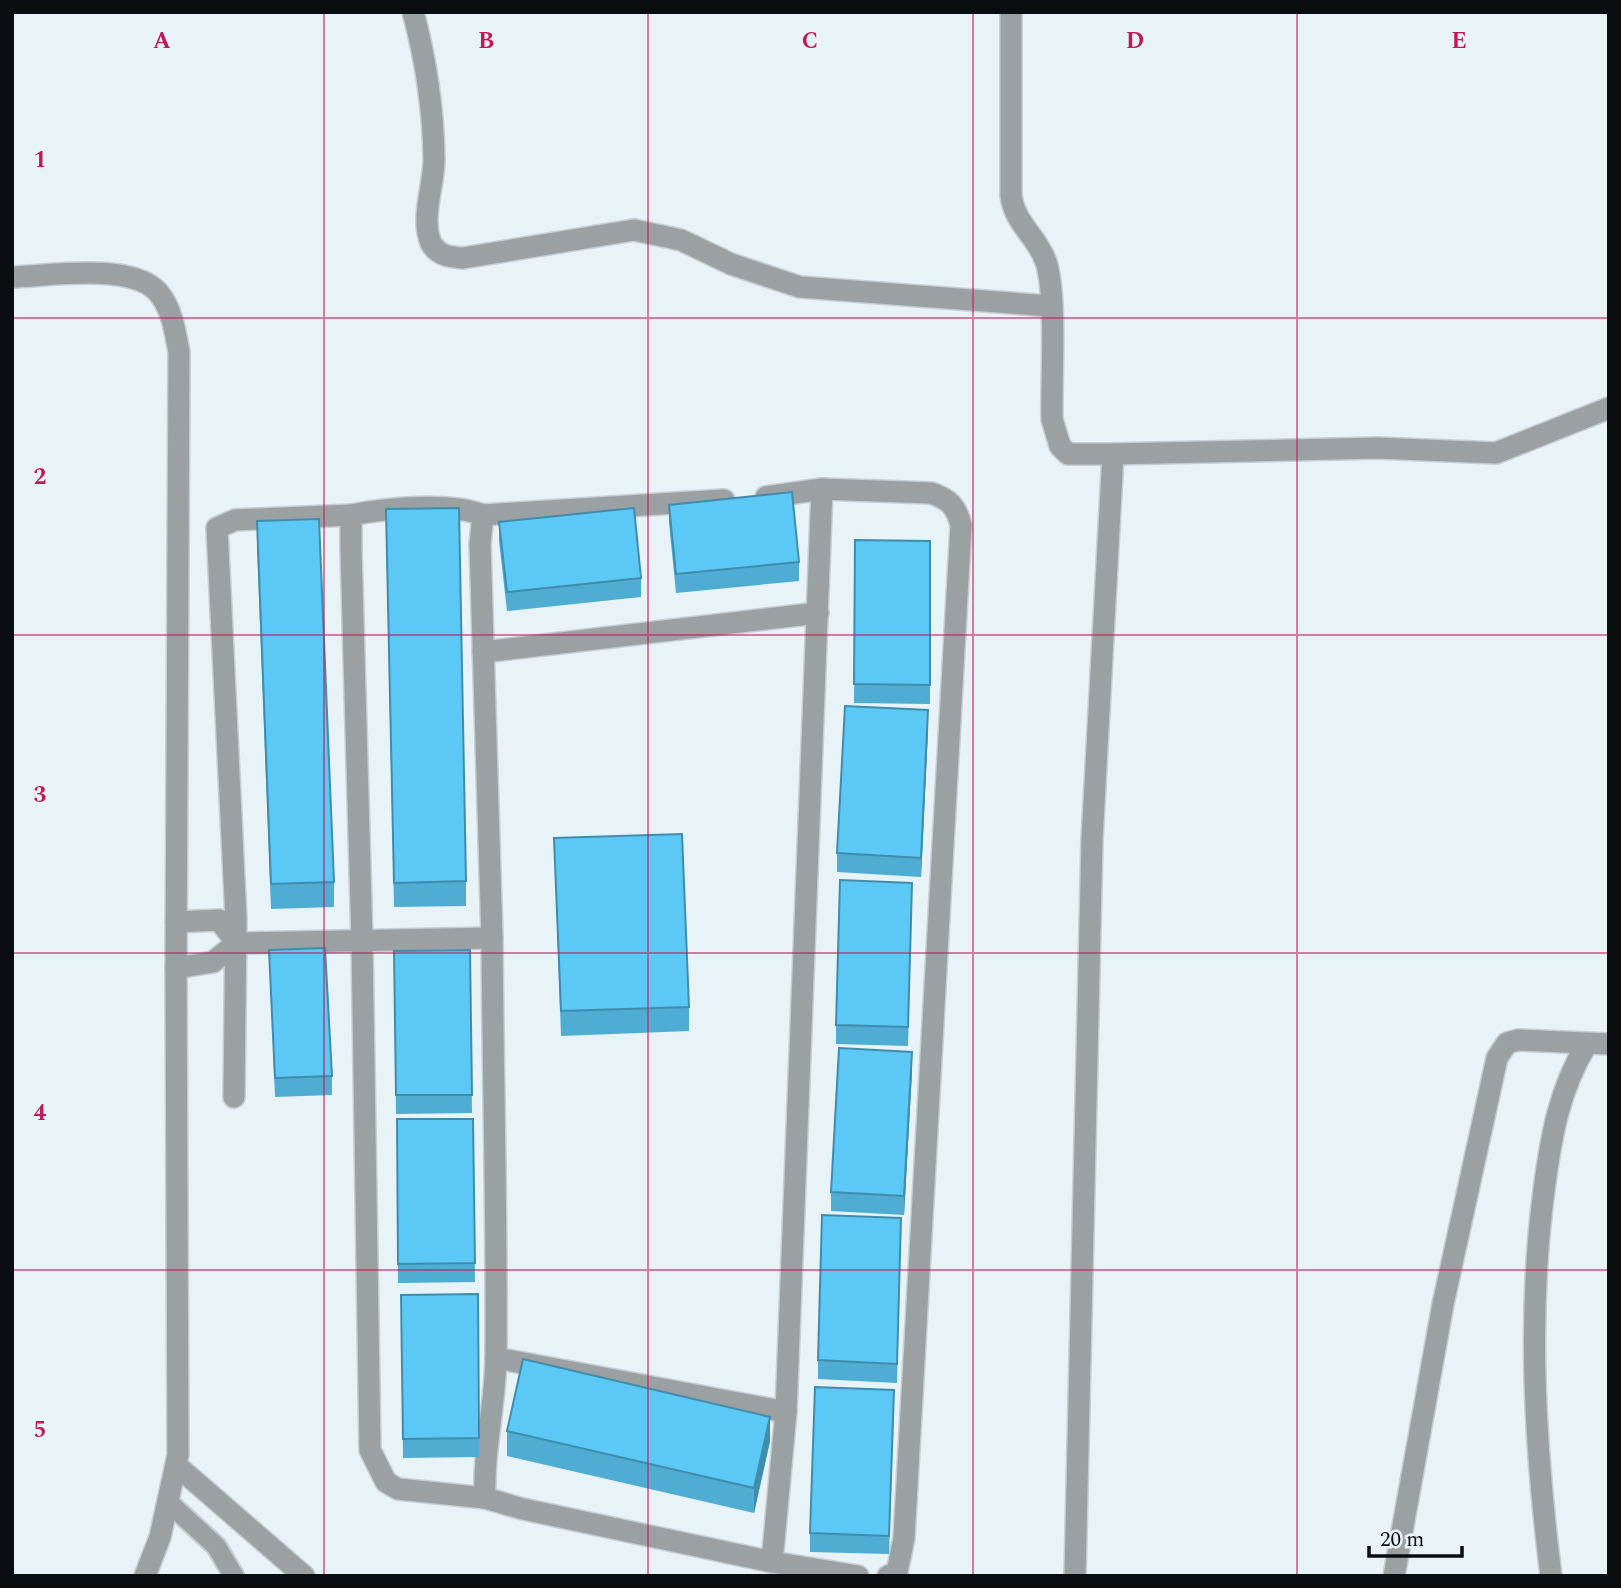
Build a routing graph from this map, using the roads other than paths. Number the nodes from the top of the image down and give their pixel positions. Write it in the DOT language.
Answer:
graph roads {
  1 [pos="413,12"];
  2 [pos="1011,12"];
  3 [pos="12,277"];
  4 [pos="1050,306"];
  5 [pos="1609,408"];
  6 [pos="1113,454"];
  7 [pos="822,489"];
  8 [pos="351,515"];
  9 [pos="483,515"];
  10 [pos="818,613"];
  11 [pos="484,652"];
  12 [pos="176,922"];
  13 [pos="492,938"];
  14 [pos="362,941"];
  15 [pos="237,943"];
  16 [pos="176,968"];
  17 [pos="1587,1044"];
  18 [pos="1609,1044"];
  19 [pos="234,1097"];
  20 [pos="496,1357"];
  21 [pos="786,1412"];
  22 [pos="176,1465"];
  23 [pos="485,1498"];
  24 [pos="168,1502"];
  25 [pos="772,1562"];
  26 [pos="145,1576"];
  27 [pos="234,1576"];
  28 [pos="304,1576"];
  29 [pos="858,1576"];
  30 [pos="888,1576"];
  31 [pos="1075,1576"];
  32 [pos="1394,1576"];
  33 [pos="1551,1576"];
  1 -- 4 [label="street"];
  2 -- 4 [label="street"];
  3 -- 12 [label="street"];
  4 -- 6 [label="street"];
  5 -- 6 [label="street"];
  6 -- 31 [label="street"];
  7 -- 9 [label="street"];
  7 -- 10 [label="street"];
  7 -- 30 [label="street"];
  8 -- 9 [label="street"];
  8 -- 14 [label="street"];
  8 -- 15 [label="street"];
  9 -- 11 [label="street"];
  10 -- 11 [label="street"];
  10 -- 21 [label="street"];
  11 -- 13 [label="street"];
  12 -- 15 [label="street"];
  12 -- 16 [label="street"];
  13 -- 14 [label="street"];
  13 -- 20 [label="street"];
  14 -- 15 [label="street"];
  14 -- 23 [label="street"];
  15 -- 16 [label="street"];
  15 -- 19 [label="street"];
  16 -- 22 [label="street"];
  17 -- 18 [label="street"];
  17 -- 32 [label="street"];
  17 -- 33 [label="street"];
  20 -- 21 [label="street"];
  20 -- 23 [label="street"];
  21 -- 25 [label="street"];
  22 -- 24 [label="street"];
  22 -- 28 [label="street"];
  23 -- 25 [label="street"];
  24 -- 26 [label="street"];
  24 -- 27 [label="lane"];
  25 -- 29 [label="street"];
}
